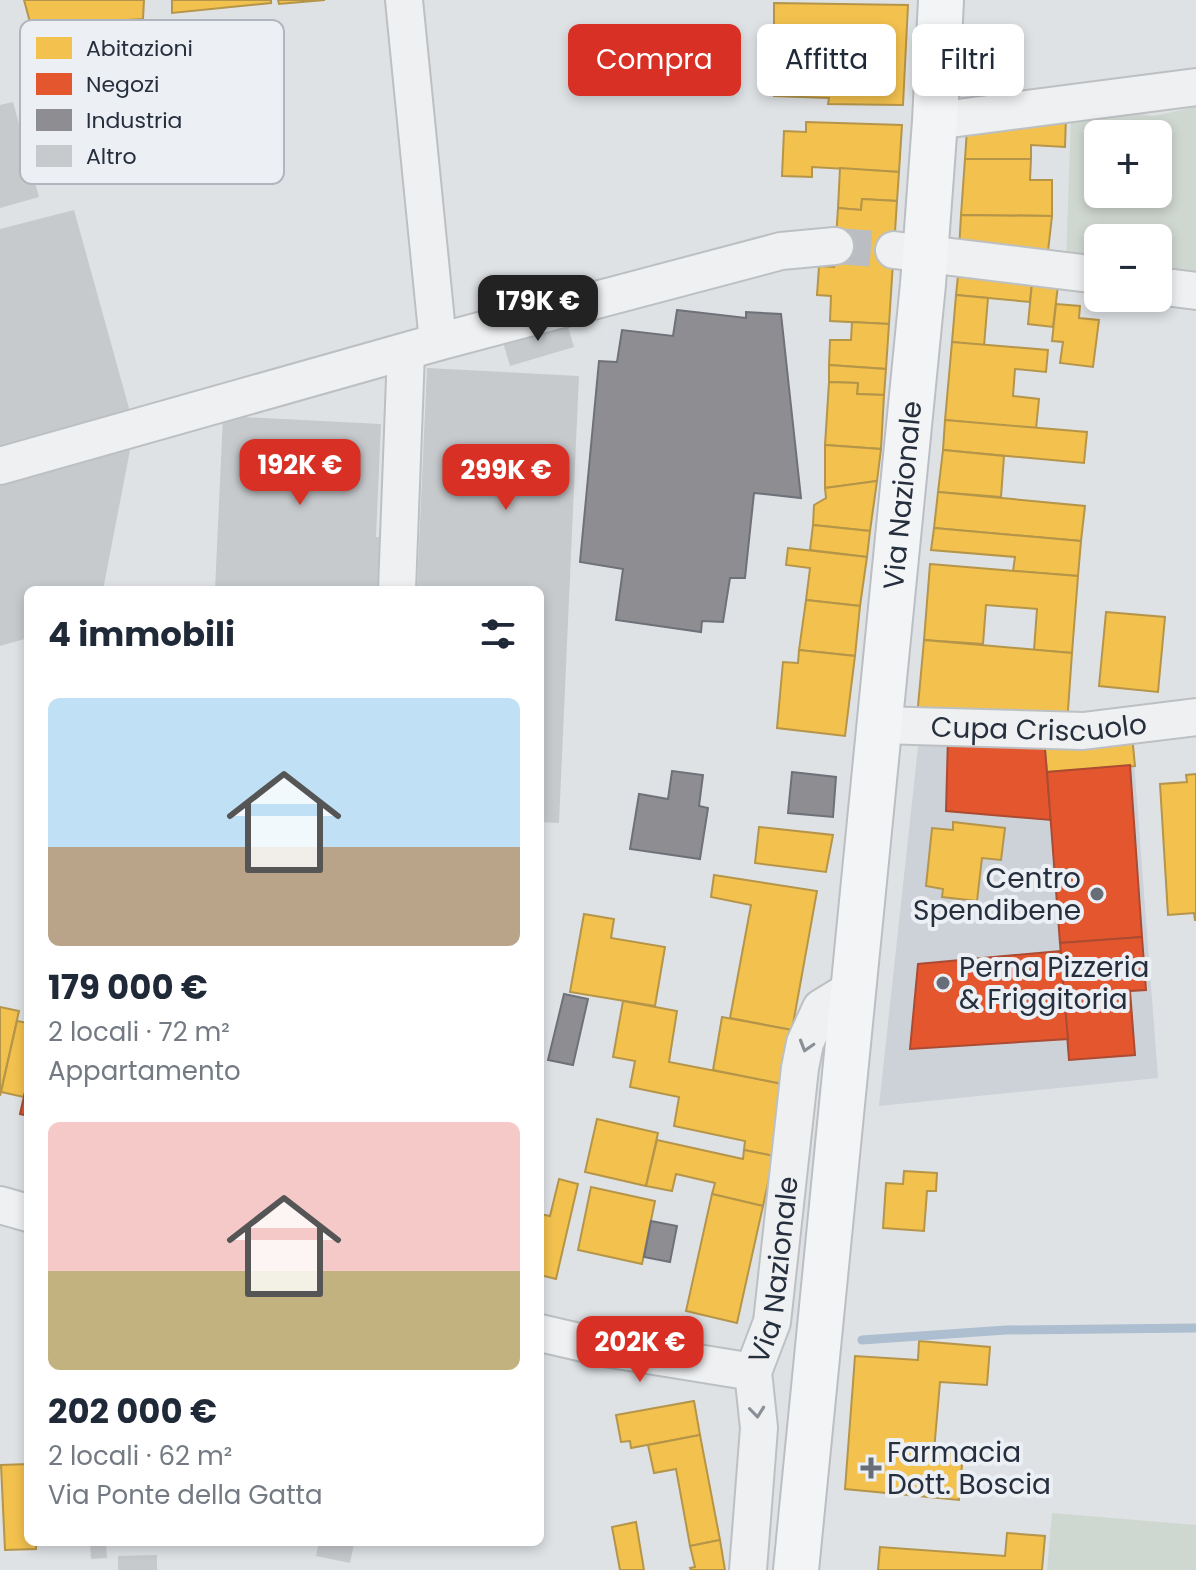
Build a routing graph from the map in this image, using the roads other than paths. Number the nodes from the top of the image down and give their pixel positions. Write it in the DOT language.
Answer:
graph roads {
  1 [pos="404,0"];
  2 [pos="941,0"];
  3 [pos="1196,87"];
  4 [pos="935,121"];
  5 [pos="835,246"];
  6 [pos="910,252"];
  7 [pos="1084,273"];
  8 [pos="1172,288"];
  9 [pos="1196,291"];
  10 [pos="422,347"];
  11 [pos="0,466"];
  12 [pos="397,586"];
  13 [pos="1196,717"];
  14 [pos="879,725"];
  15 [pos="852,989"];
  16 [pos="0,1205"];
  17 [pos="24,1212"];
  18 [pos="544,1334"];
  19 [pos="753,1372"];
  20 [pos="748,1570"];
  21 [pos="796,1570"];
  1 -- 10 [label="street"];
  2 -- 4 [label="main road, Via Nazionale"];
  3 -- 4 [label="street"];
  4 -- 6 [label="main road, Via Nazionale"];
  5 -- 10 [label="street"];
  6 -- 7 [label="street"];
  6 -- 14 [label="main road, Via Nazionale"];
  8 -- 9 [label="street"];
  10 -- 11 [label="street"];
  10 -- 12 [label="street"];
  13 -- 14 [label="street, Cupa Criscuolo"];
  14 -- 15 [label="main road, Via Nazionale"];
  15 -- 19 [label="street, Via Nazionale, one-way"];
  15 -- 21 [label="main road, Via Nazionale"];
  16 -- 17 [label="street"];
  18 -- 19 [label="street"];
  19 -- 20 [label="street, Via Nazionale, one-way"];
}
